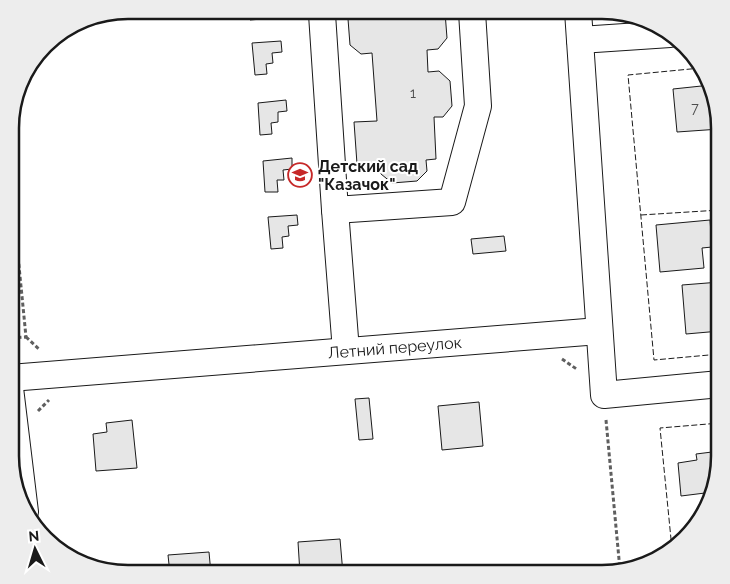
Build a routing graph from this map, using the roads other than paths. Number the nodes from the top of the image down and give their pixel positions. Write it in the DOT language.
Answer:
graph roads {
  1 [pos="322,19"];
  2 [pos="472,19"];
  3 [pos="579,19"];
  4 [pos="659,35"];
  5 [pos="580,40"];
  6 [pos="335,210"];
  7 [pos="599,331"];
  8 [pos="346,351"];
  9 [pos="19,377"];
  10 [pos="711,384"];
  11 [pos="19,460"];
  12 [pos="21,475"];
  1 -- 6 [label="street"];
  2 -- 6 [label="street"];
  3 -- 5 [label="street"];
  4 -- 5 [label="street"];
  5 -- 7 [label="street"];
  6 -- 8 [label="street"];
  7 -- 8 [label="street, Летний переулок"];
  7 -- 10 [label="street"];
  8 -- 9 [label="street, Летний переулок"];
  11 -- 12 [label="street"];
}
